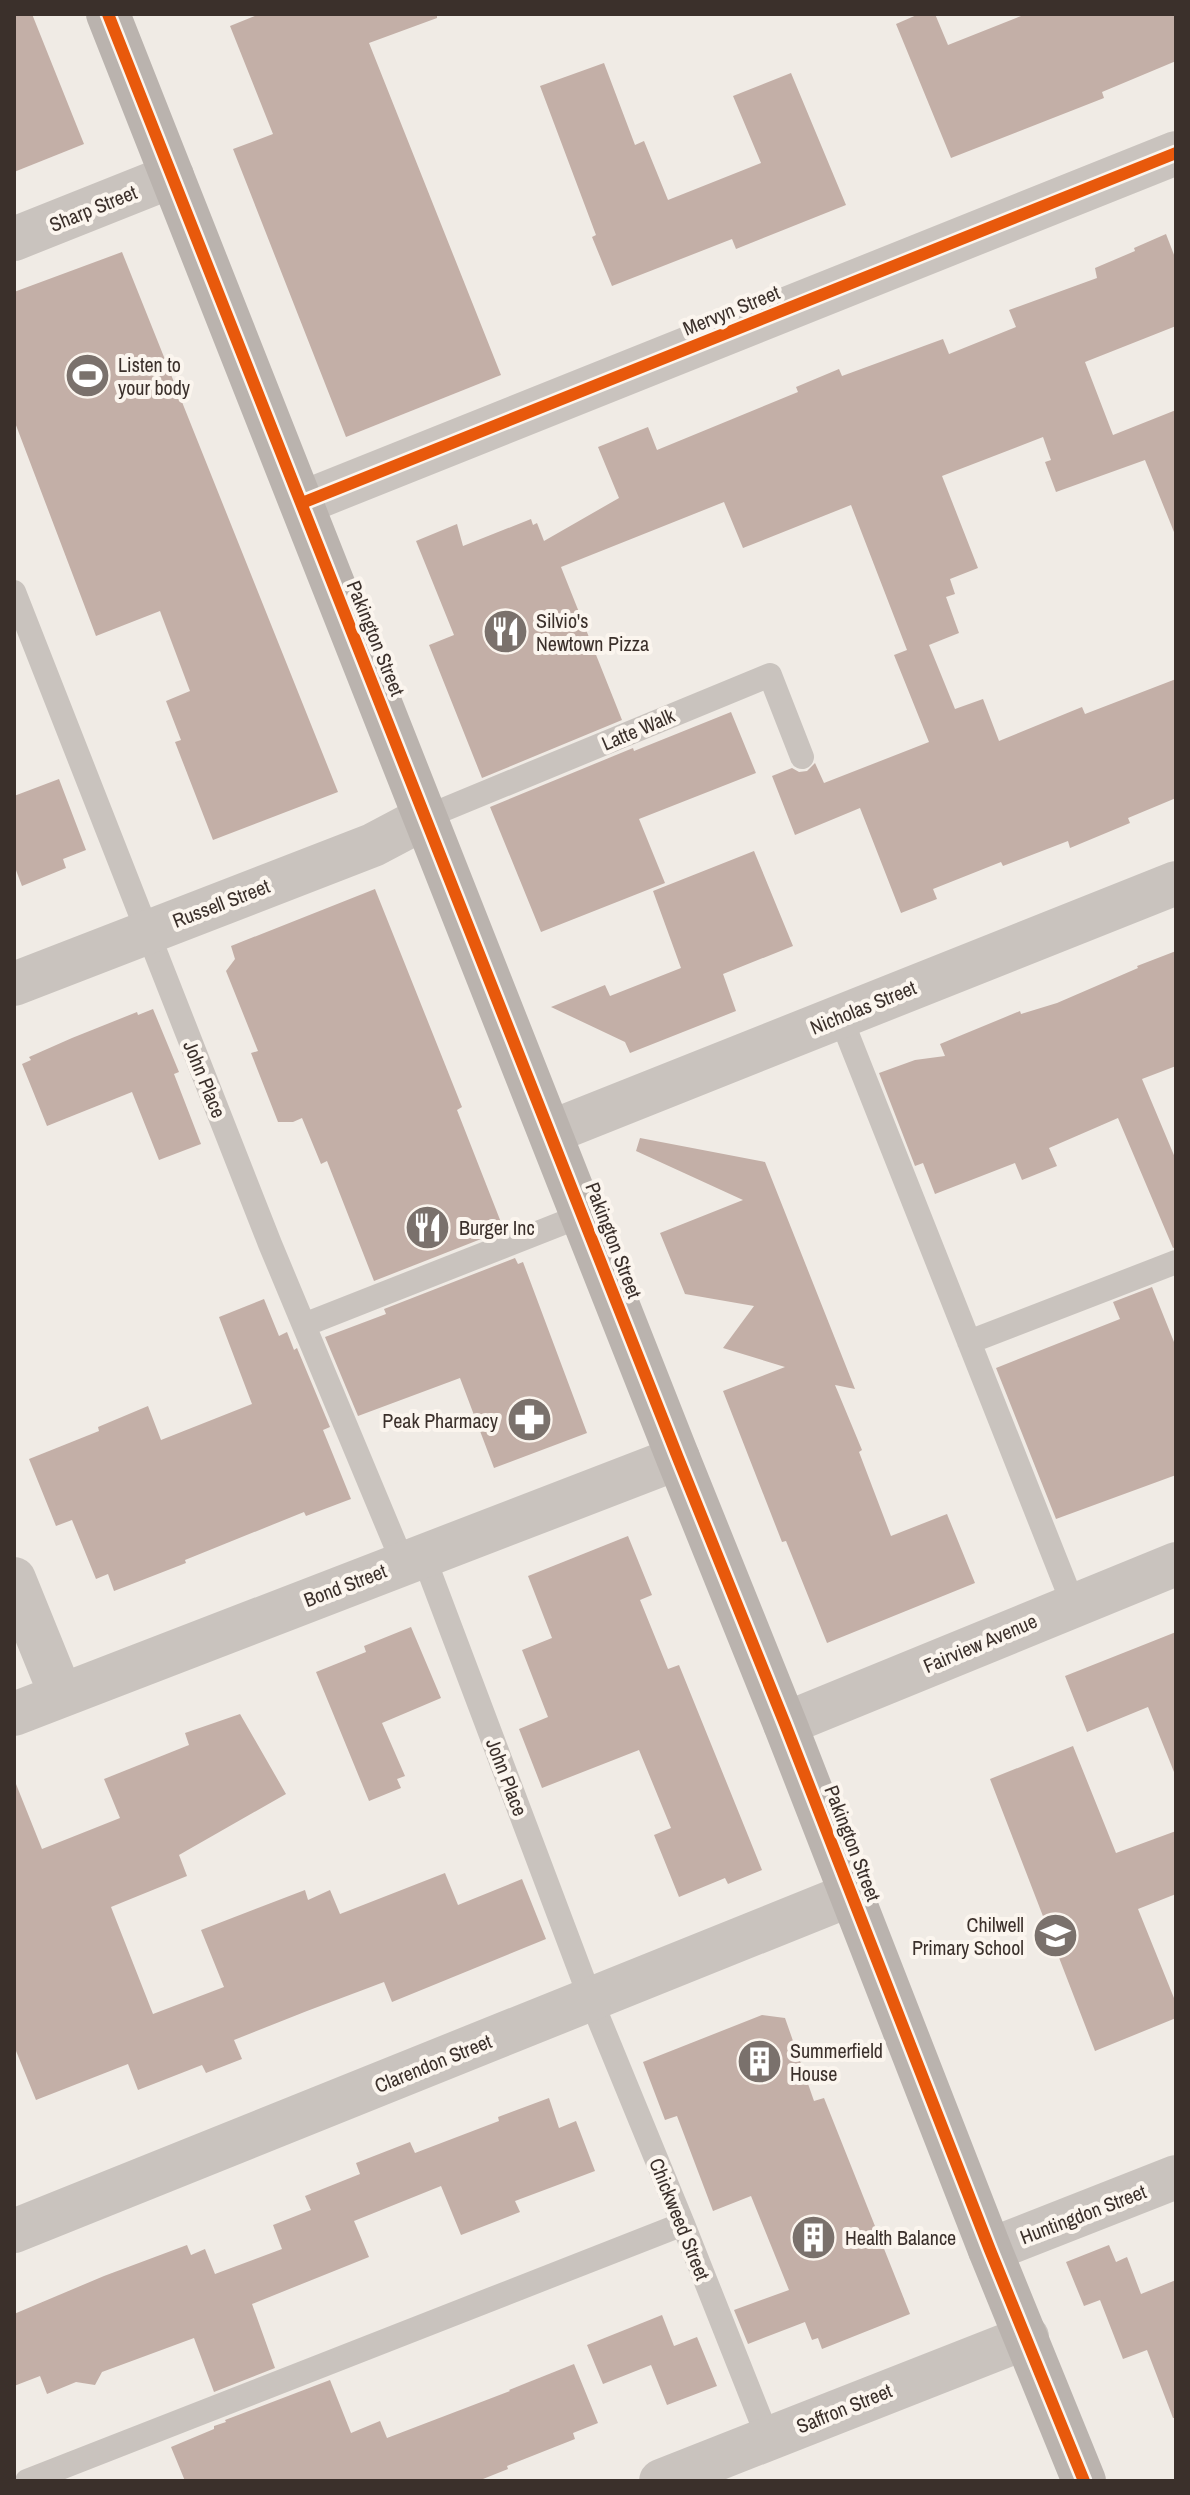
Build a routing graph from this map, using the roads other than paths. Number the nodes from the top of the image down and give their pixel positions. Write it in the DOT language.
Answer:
graph roads {
  1 [pos="108,14"];
  2 [pos="1176,153"];
  3 [pos="172,176"];
  4 [pos="14,239"];
  5 [pos="302,503"];
  6 [pos="14,592"];
  7 [pos="802,757"];
  8 [pos="426,817"];
  9 [pos="1176,883"];
  10 [pos="146,932"];
  11 [pos="14,984"];
  12 [pos="840,1016"];
  13 [pos="551,1132"];
  14 [pos="583,1215"];
  15 [pos="1176,1262"];
  16 [pos="304,1325"];
  17 [pos="969,1342"];
  18 [pos="678,1458"];
  19 [pos="413,1559"];
  20 [pos="1176,1564"];
  21 [pos="14,1579"];
  22 [pos="1073,1604"];
  23 [pos="61,1695"];
  24 [pos="14,1714"];
  25 [pos="785,1724"];
  26 [pos="852,1894"];
  27 [pos="591,2000"];
  28 [pos="1176,2177"];
  29 [pos="683,2224"];
  30 [pos="14,2231"];
  31 [pos="990,2250"];
  32 [pos="1027,2337"];
  33 [pos="768,2438"];
  34 [pos="27,2481"];
  35 [pos="661,2481"];
  36 [pos="1084,2481"];
  1 -- 3 [label="street, Pakington Street"];
  2 -- 5 [label="street, Mervyn Street"];
  3 -- 4 [label="street, Sharp Street"];
  3 -- 5 [label="street, Pakington Street"];
  5 -- 8 [label="street, Pakington Street"];
  6 -- 10 [label="lane, John Place"];
  7 -- 8 [label="lane, Latte Walk"];
  8 -- 10 [label="street, Russell Street"];
  8 -- 13 [label="street, Pakington Street"];
  9 -- 12 [label="street, Nicholas Street"];
  10 -- 11 [label="street, Russell Street"];
  10 -- 16 [label="lane, John Place"];
  12 -- 13 [label="street, Nicholas Street"];
  12 -- 17 [label="lane"];
  13 -- 14 [label="street, Pakington Street"];
  14 -- 16 [label="lane"];
  14 -- 18 [label="street, Pakington Street"];
  15 -- 17 [label="lane"];
  16 -- 19 [label="lane, John Place"];
  17 -- 22 [label="lane"];
  18 -- 19 [label="street, Bond Street"];
  18 -- 25 [label="street, Pakington Street"];
  19 -- 23 [label="street, Bond Street"];
  19 -- 27 [label="lane, John Place"];
  20 -- 22 [label="street, Fairview Avenue"];
  21 -- 23 [label="street"];
  22 -- 25 [label="street, Fairview Avenue"];
  23 -- 24 [label="street, Bond Street"];
  25 -- 26 [label="street, Pakington Street"];
  26 -- 27 [label="street, Clarendon Street"];
  26 -- 31 [label="street, Pakington Street"];
  27 -- 29 [label="lane, Chickweed Street"];
  27 -- 30 [label="street, Clarendon Street"];
  28 -- 31 [label="street, Huntingdon Street"];
  29 -- 33 [label="lane, Chickweed Street"];
  29 -- 34 [label="lane"];
  31 -- 32 [label="street, Pakington Street"];
  32 -- 33 [label="street, Saffron Street"];
  32 -- 36 [label="street, Pakington Street"];
  33 -- 35 [label="street, Saffron Street"];
}
